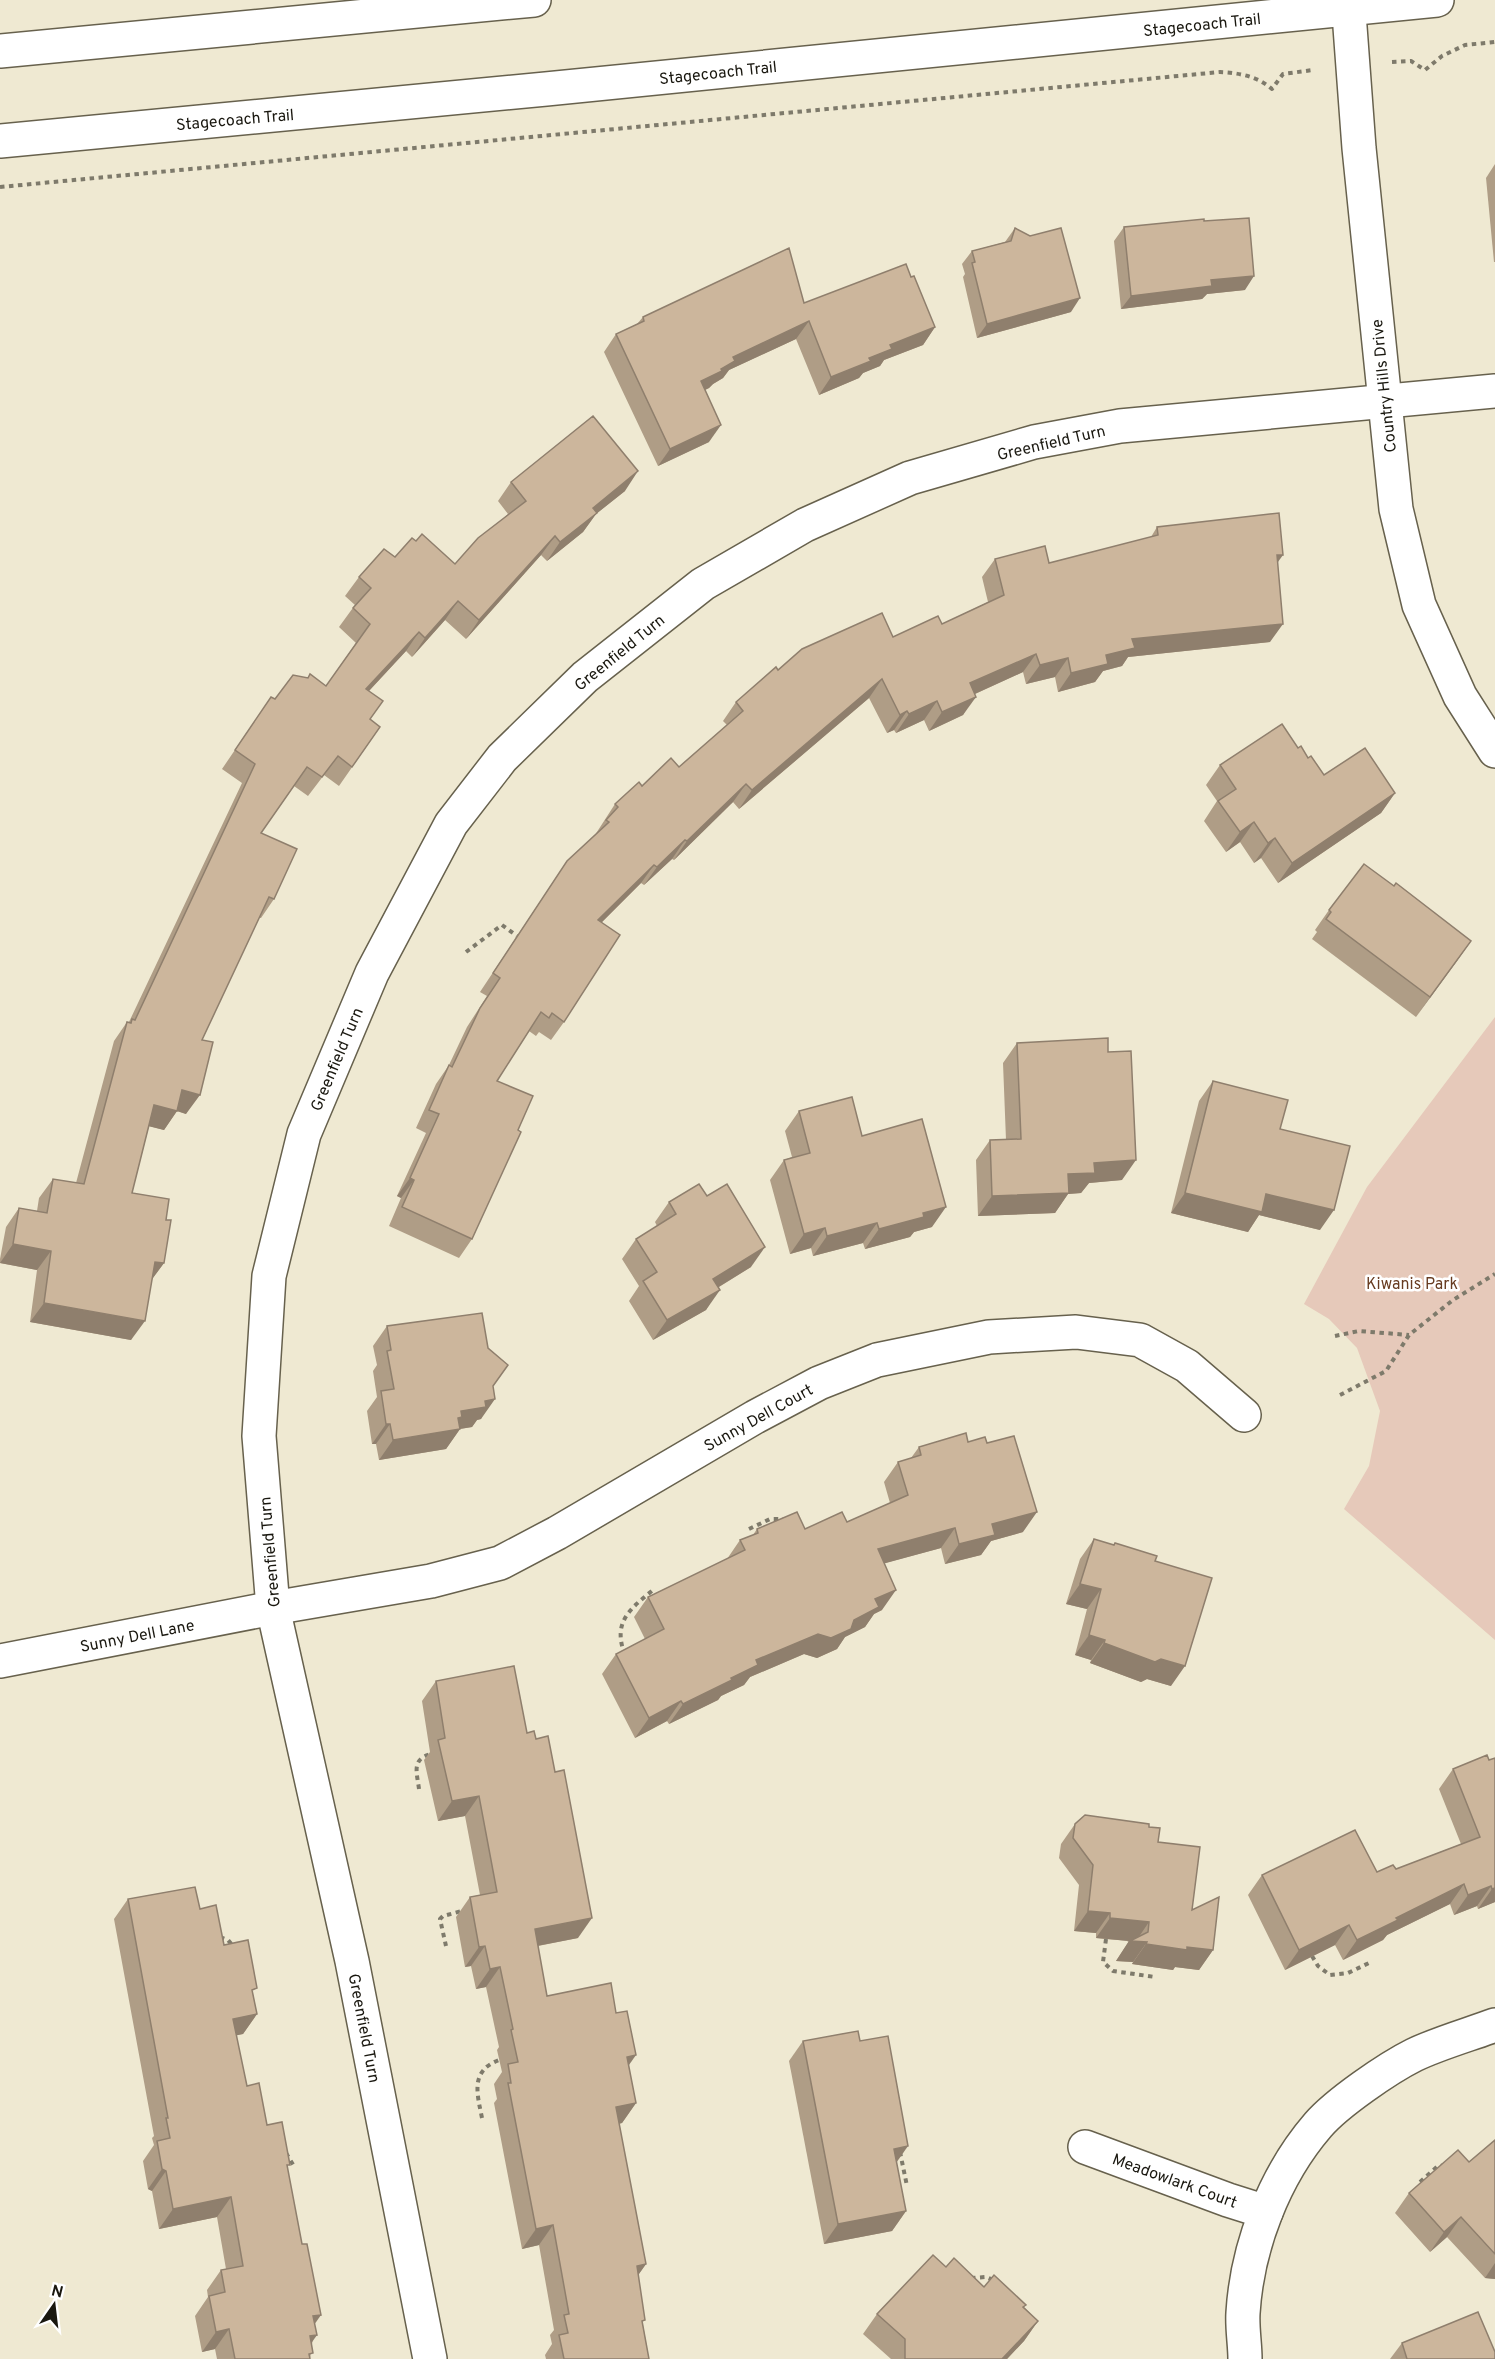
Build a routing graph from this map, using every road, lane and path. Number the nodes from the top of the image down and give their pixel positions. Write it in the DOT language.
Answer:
graph roads {
  1 [pos="534,0"];
  2 [pos="1437,0"];
  3 [pos="1348,5"];
  4 [pos="1495,42"];
  5 [pos="0,51"];
  6 [pos="1411,61"];
  7 [pos="1283,74"];
  8 [pos="0,141"];
  9 [pos="0,187"];
  10 [pos="1495,391"];
  11 [pos="1385,401"];
  12 [pos="1495,751"];
  13 [pos="517,936"];
  14 [pos="466,952"];
  15 [pos="1495,1274"];
  16 [pos="1409,1335"];
  17 [pos="1335,1336"];
  18 [pos="1340,1395"];
  19 [pos="1244,1415"];
  20 [pos="790,1519"];
  21 [pos="749,1529"];
  22 [pos="653,1590"];
  23 [pos="273,1608"];
  24 [pos="0,1661"];
  25 [pos="627,1661"];
  26 [pos="432,1754"];
  27 [pos="419,1790"];
  28 [pos="465,1911"];
  29 [pos="213,1936"];
  30 [pos="1106,1939"];
  31 [pos="446,1946"];
  32 [pos="238,1952"];
  33 [pos="1312,1956"];
  34 [pos="1371,1962"];
  35 [pos="1155,1977"];
  36 [pos="1495,2025"];
  37 [pos="499,2060"];
  38 [pos="482,2118"];
  39 [pos="1084,2147"];
  40 [pos="283,2148"];
  41 [pos="899,2148"];
  42 [pos="1445,2166"];
  43 [pos="295,2168"];
  44 [pos="1420,2182"];
  45 [pos="907,2186"];
  46 [pos="1266,2212"];
  47 [pos="968,2278"];
  48 [pos="1000,2284"];
  49 [pos="430,2359"];
  50 [pos="1245,2359"];
  1 -- 5 [label="street"];
  2 -- 3 [label="street, Stagecoach Trail"];
  3 -- 8 [label="street, Stagecoach Trail"];
  3 -- 11 [label="street, Country Hills Drive"];
  4 -- 6 [label="path"];
  7 -- 9 [label="path"];
  10 -- 11 [label="street, Greenfield Turn"];
  11 -- 12 [label="street, Country Hills Drive"];
  11 -- 23 [label="street, Greenfield Turn"];
  13 -- 14 [label="path"];
  15 -- 16 [label="path"];
  16 -- 17 [label="path"];
  16 -- 18 [label="path"];
  19 -- 23 [label="street, Sunny Dell Court"];
  20 -- 21 [label="path"];
  22 -- 25 [label="path"];
  23 -- 24 [label="street, Sunny Dell Lane"];
  23 -- 49 [label="street, Greenfield Turn"];
  26 -- 27 [label="path"];
  28 -- 31 [label="path"];
  29 -- 32 [label="path"];
  30 -- 35 [label="path"];
  33 -- 34 [label="path"];
  36 -- 46 [label="street"];
  37 -- 38 [label="path"];
  39 -- 46 [label="street, Meadowlark Court"];
  40 -- 43 [label="path"];
  41 -- 45 [label="path"];
  42 -- 44 [label="path"];
  46 -- 50 [label="street"];
  47 -- 48 [label="path"];
}
